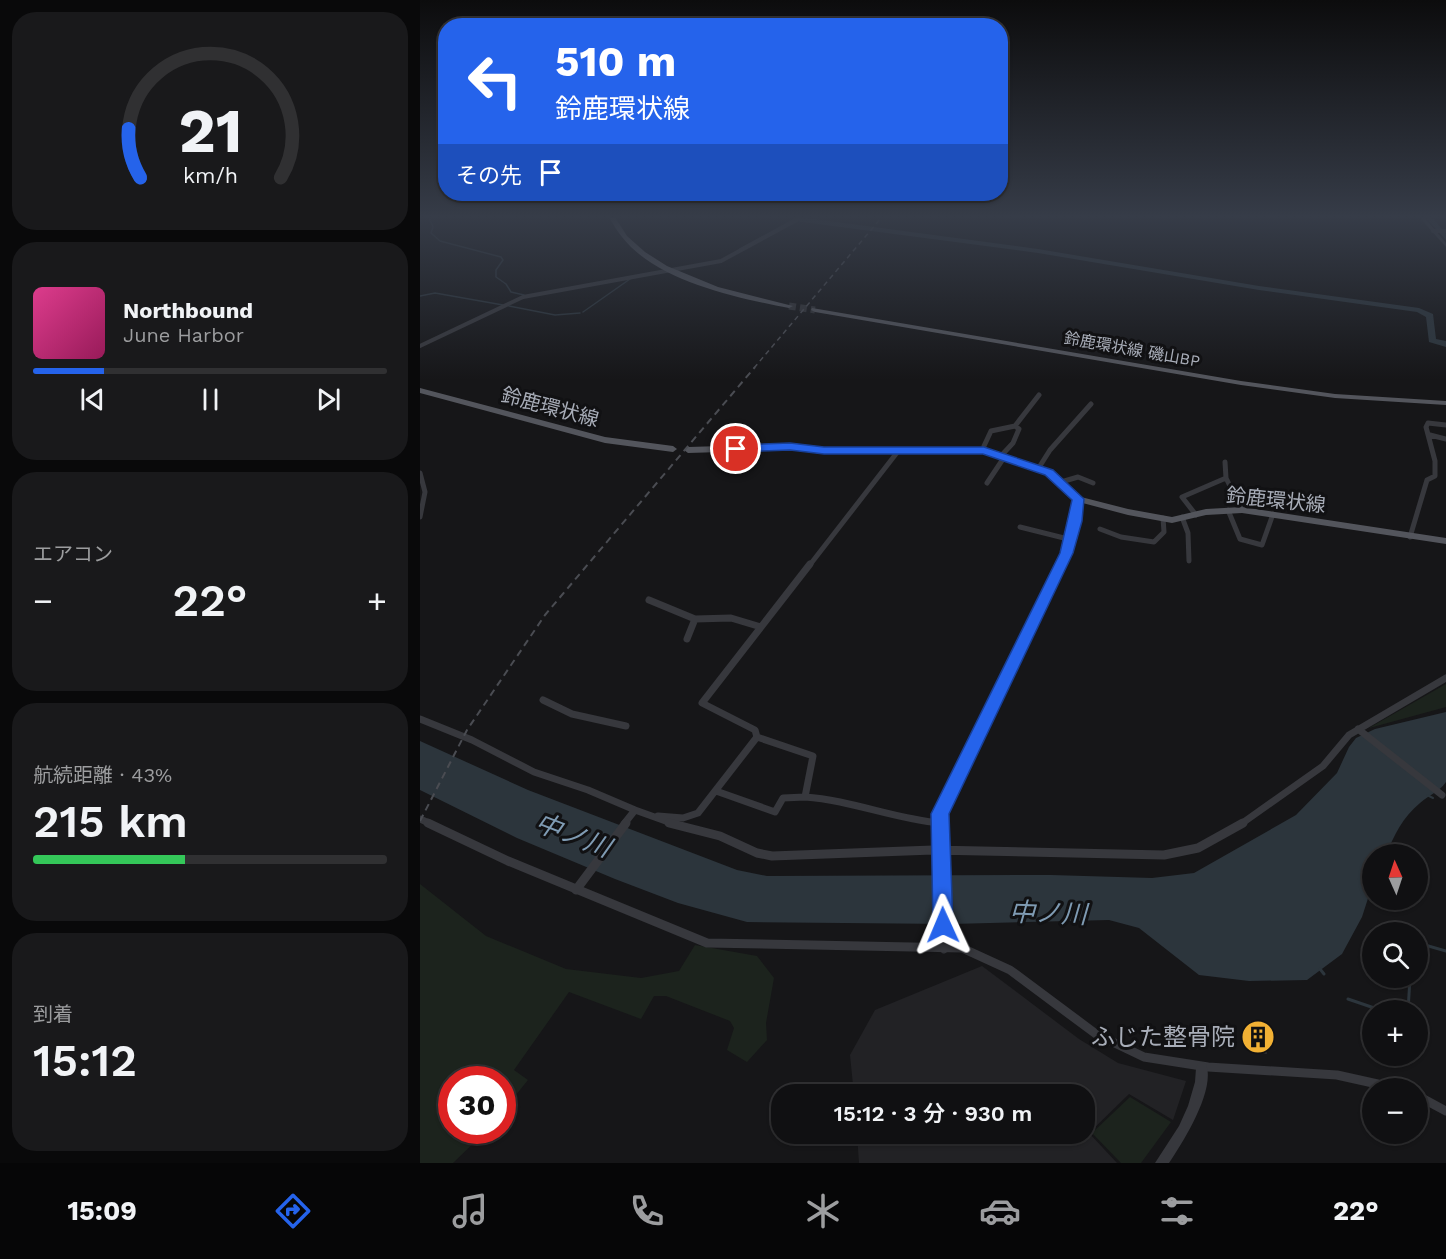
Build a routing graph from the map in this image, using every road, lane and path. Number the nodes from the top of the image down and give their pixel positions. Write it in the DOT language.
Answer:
graph roads {
  1 [pos="664,271"];
  2 [pos="674,271"];
  3 [pos="789,306"];
  4 [pos="815,310"];
  5 [pos="420,346"];
  6 [pos="420,390"];
  7 [pos="1039,395"];
  8 [pos="1446,403"];
  9 [pos="1091,404"];
  10 [pos="1446,425"];
  11 [pos="1015,426"];
  12 [pos="1430,435"];
  13 [pos="1446,439"];
  14 [pos="984,446"];
  15 [pos="673,449"];
  16 [pos="688,450"];
  17 [pos="899,450"];
  18 [pos="1001,458"];
  19 [pos="1225,462"];
  20 [pos="1038,469"];
  21 [pos="420,473"];
  22 [pos="1226,478"];
  23 [pos="1062,482"];
  24 [pos="987,483"];
  25 [pos="1093,483"];
  26 [pos="1078,499"];
  27 [pos="1228,510"];
  28 [pos="1242,510"];
  29 [pos="1196,514"];
  30 [pos="1273,514"];
  31 [pos="420,517"];
  32 [pos="1182,517"];
  33 [pos="1163,518"];
  34 [pos="1020,527"];
  35 [pos="1100,530"];
  36 [pos="1410,537"];
  37 [pos="1068,539"];
  38 [pos="1446,542"];
  39 [pos="1189,561"];
  40 [pos="649,600"];
  41 [pos="694,619"];
  42 [pos="761,627"];
  43 [pos="687,639"];
  44 [pos="1446,678"];
  45 [pos="543,700"];
  46 [pos="420,719"];
  47 [pos="626,726"];
  48 [pos="1358,729"];
  49 [pos="757,737"];
  50 [pos="716,791"];
  51 [pos="1442,795"];
  52 [pos="805,798"];
  53 [pos="634,811"];
  54 [pos="652,816"];
  55 [pos="420,819"];
  56 [pos="940,823"];
  57 [pos="942,853"];
  58 [pos="576,890"];
  59 [pos="944,949"];
  60 [pos="1202,1068"];
  61 [pos="1362,1078"];
  62 [pos="1428,1101"];
  63 [pos="1446,1110"];
  64 [pos="1161,1163"];
  1 -- 5 [label="street"];
  2 -- 3 [label="main road"];
  4 -- 8 [label="main road, 鈴鹿環状線 磯山BP"];
  6 -- 15 [label="main road, 鈴鹿環状線"];
  7 -- 11 [label="street"];
  9 -- 20 [label="street"];
  10 -- 12 [label="street"];
  11 -- 14 [label="street"];
  11 -- 18 [label="street"];
  12 -- 13 [label="street"];
  12 -- 36 [label="street"];
  16 -- 17 [label="main road"];
  17 -- 18 [label="main road"];
  17 -- 42 [label="street"];
  18 -- 20 [label="main road"];
  18 -- 24 [label="street"];
  19 -- 22 [label="street"];
  20 -- 23 [label="main road"];
  21 -- 31 [label="street"];
  22 -- 28 [label="street"];
  22 -- 29 [label="street"];
  23 -- 25 [label="street"];
  23 -- 26 [label="main road"];
  26 -- 33 [label="main road, 鈴鹿環状線"];
  26 -- 37 [label="street"];
  27 -- 28 [label="main road, 鈴鹿環状線"];
  27 -- 29 [label="main road, 鈴鹿環状線"];
  27 -- 30 [label="street"];
  28 -- 30 [label="main road, 鈴鹿環状線"];
  29 -- 32 [label="main road, 鈴鹿環状線"];
  30 -- 36 [label="main road, 鈴鹿環状線"];
  32 -- 33 [label="main road, 鈴鹿環状線"];
  32 -- 39 [label="street"];
  33 -- 35 [label="street"];
  34 -- 37 [label="street"];
  36 -- 38 [label="main road, 鈴鹿環状線"];
  37 -- 56 [label="street"];
  40 -- 41 [label="street"];
  41 -- 42 [label="street"];
  41 -- 43 [label="street"];
  42 -- 49 [label="street"];
  44 -- 48 [label="street"];
  45 -- 47 [label="street"];
  46 -- 53 [label="street"];
  48 -- 51 [label="street"];
  48 -- 57 [label="street"];
  49 -- 50 [label="street"];
  49 -- 52 [label="street"];
  50 -- 52 [label="street"];
  50 -- 54 [label="street"];
  52 -- 56 [label="street"];
  53 -- 54 [label="street"];
  53 -- 58 [label="street"];
  54 -- 57 [label="street"];
  55 -- 58 [label="street"];
  56 -- 57 [label="street"];
  57 -- 59 [label="street"];
  58 -- 59 [label="street"];
  59 -- 60 [label="street"];
  60 -- 61 [label="street"];
  60 -- 64 [label="street"];
  62 -- 63 [label="street"];
}
